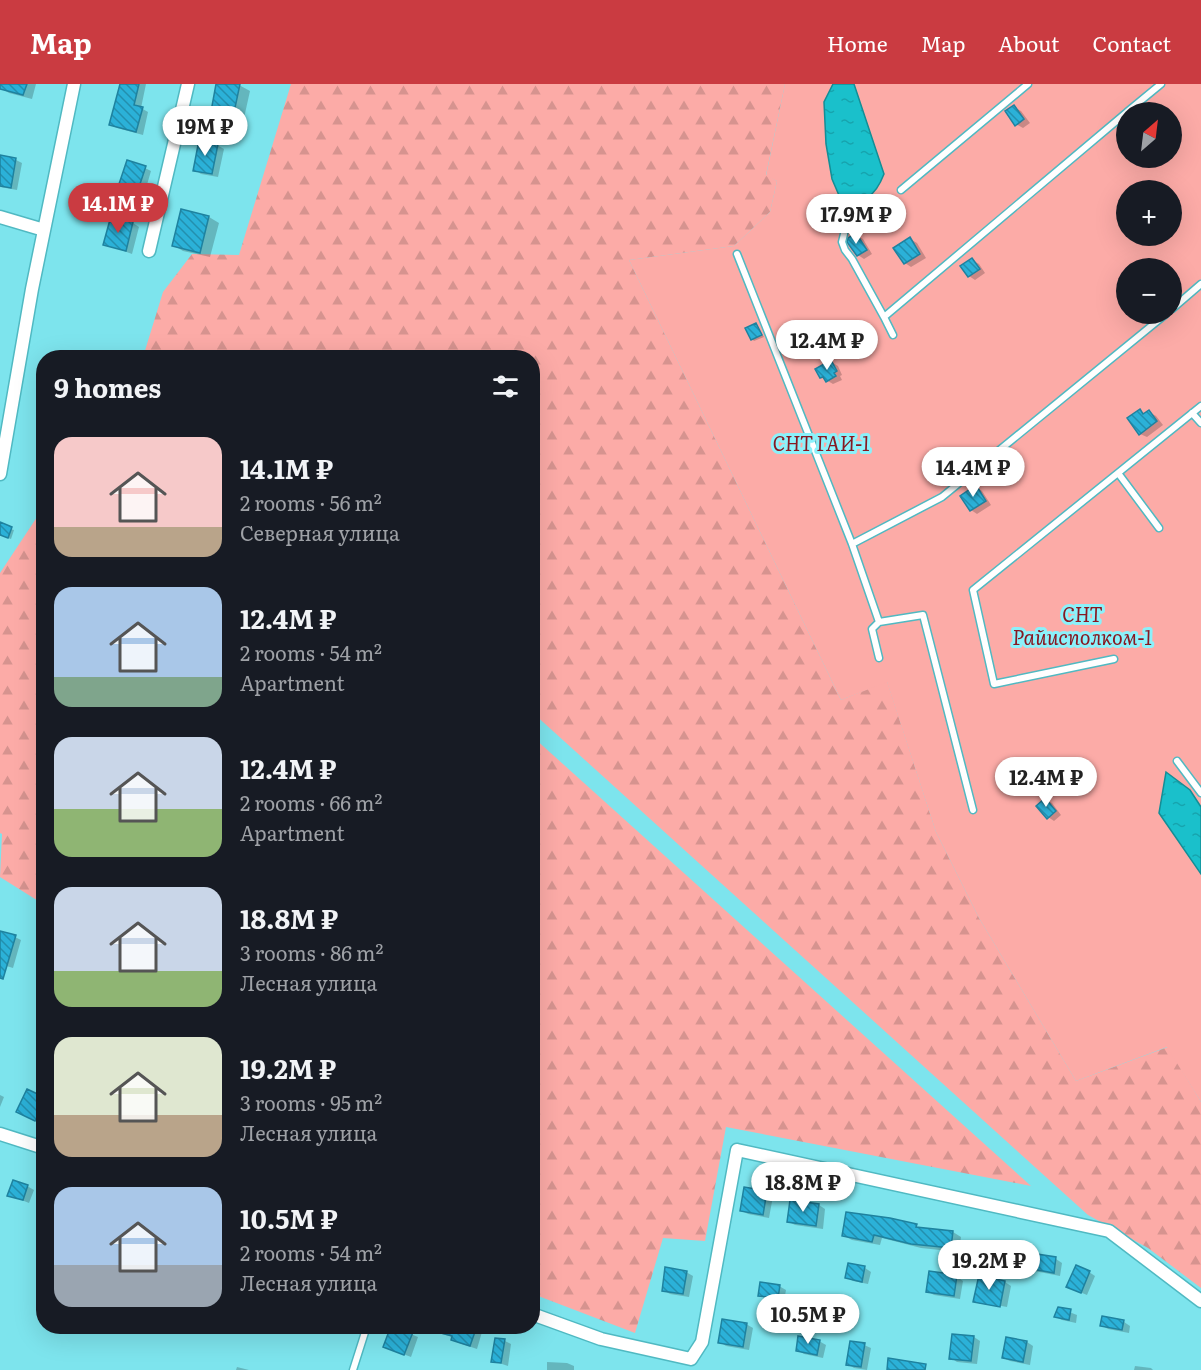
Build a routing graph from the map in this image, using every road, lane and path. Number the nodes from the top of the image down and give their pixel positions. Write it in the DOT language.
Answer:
graph roads {
  1 [pos="74,84"];
  2 [pos="188,84"];
  3 [pos="1028,84"];
  4 [pos="1161,84"];
  5 [pos="1140,102"];
  6 [pos="1116,122"];
  7 [pos="901,190"];
  8 [pos="0,218"];
  9 [pos="44,230"];
  10 [pos="844,234"];
  11 [pos="149,251"];
  12 [pos="737,254"];
  13 [pos="1201,284"];
  14 [pos="1182,300"];
  15 [pos="884,317"];
  16 [pos="1154,324"];
  17 [pos="893,335"];
  18 [pos="1201,406"];
  19 [pos="1192,413"];
  20 [pos="1201,423"];
  21 [pos="1118,473"];
  22 [pos="0,474"];
  23 [pos="1159,528"];
  24 [pos="852,544"];
  25 [pos="879,622"];
  26 [pos="879,658"];
  27 [pos="1114,659"];
  28 [pos="1177,761"];
  29 [pos="1201,793"];
  30 [pos="973,810"];
  31 [pos="0,1134"];
  32 [pos="36,1145"];
  33 [pos="1201,1300"];
  34 [pos="540,1317"];
  35 [pos="364,1334"];
  36 [pos="353,1370"];
  1 -- 9 [label="street"];
  2 -- 11 [label="street"];
  3 -- 7 [label="lane"];
  4 -- 5 [label="lane"];
  6 -- 15 [label="lane"];
  8 -- 9 [label="street"];
  9 -- 22 [label="street"];
  10 -- 15 [label="lane"];
  12 -- 24 [label="lane"];
  13 -- 14 [label="lane"];
  15 -- 17 [label="lane"];
  16 -- 24 [label="lane"];
  18 -- 19 [label="lane"];
  19 -- 20 [label="lane"];
  19 -- 21 [label="lane"];
  21 -- 23 [label="lane"];
  21 -- 27 [label="lane"];
  24 -- 25 [label="lane"];
  25 -- 26 [label="lane"];
  25 -- 30 [label="lane"];
  28 -- 29 [label="lane"];
  31 -- 32 [label="street"];
  33 -- 34 [label="street"];
  35 -- 36 [label="lane"];
}
